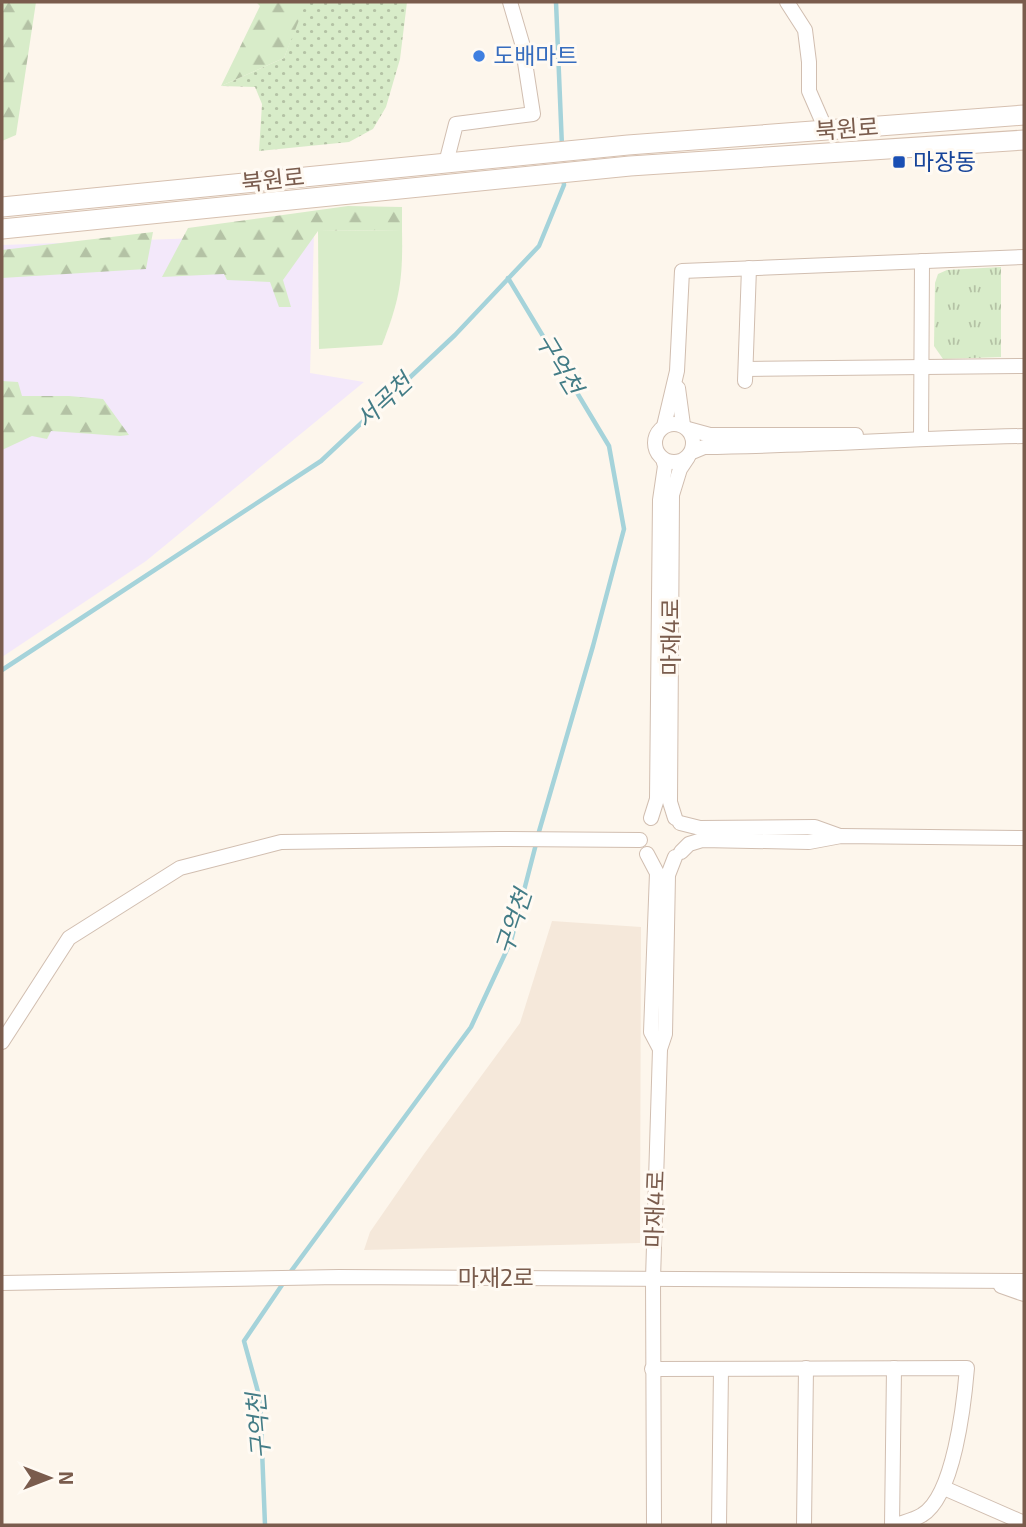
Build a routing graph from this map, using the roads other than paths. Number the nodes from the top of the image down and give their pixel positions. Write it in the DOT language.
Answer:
graph roads {
  1 [pos="509,2"];
  2 [pos="787,2"];
  3 [pos="1024,115"];
  4 [pos="826,130"];
  5 [pos="1024,140"];
  6 [pos="446,163"];
  7 [pos="2,207"];
  8 [pos="2,229"];
  9 [pos="1024,257"];
  10 [pos="922,261"];
  11 [pos="749,268"];
  12 [pos="1024,366"];
  13 [pos="921,367"];
  14 [pos="677,371"];
  15 [pos="664,426"];
  16 [pos="685,427"];
  17 [pos="1024,436"];
  18 [pos="920,438"];
  19 [pos="690,455"];
  20 [pos="663,459"];
  21 [pos="651,818"];
  22 [pos="678,821"];
  23 [pos="841,836"];
  24 [pos="1024,838"];
  25 [pos="640,840"];
  26 [pos="647,854"];
  27 [pos="678,854"];
  28 [pos="2,1042"];
  29 [pos="660,1049"];
  30 [pos="653,1279"];
  31 [pos="1024,1281"];
  32 [pos="2,1283"];
  33 [pos="990,1283"];
  34 [pos="1024,1294"];
  35 [pos="806,1368"];
  36 [pos="894,1368"];
  37 [pos="652,1369"];
  38 [pos="721,1369"];
  39 [pos="944,1488"];
  40 [pos="1024,1524"];
  41 [pos="654,1525"];
  42 [pos="719,1525"];
  43 [pos="804,1525"];
  44 [pos="894,1525"];
  1 -- 6 [label="street"];
  2 -- 4 [label="street"];
  3 -- 4 [label="street, 북원로"];
  4 -- 6 [label="street, 북원로"];
  5 -- 8 [label="street, 북원로"];
  6 -- 7 [label="street, 북원로"];
  9 -- 10 [label="street"];
  10 -- 11 [label="street"];
  10 -- 13 [label="street"];
  11 -- 13 [label="street"];
  11 -- 14 [label="street"];
  12 -- 13 [label="street"];
  13 -- 18 [label="street"];
  14 -- 15 [label="street"];
  14 -- 16 [label="street"];
  15 -- 16 [label="street"];
  15 -- 20 [label="street"];
  16 -- 18 [label="street"];
  16 -- 19 [label="street"];
  17 -- 18 [label="street"];
  18 -- 19 [label="street"];
  19 -- 20 [label="street"];
  19 -- 22 [label="street, 마재4로"];
  20 -- 21 [label="street, 마재4로"];
  21 -- 22 [label="street"];
  21 -- 25 [label="street"];
  22 -- 23 [label="street"];
  22 -- 27 [label="street"];
  23 -- 24 [label="street"];
  23 -- 27 [label="street"];
  25 -- 26 [label="street"];
  25 -- 28 [label="street"];
  26 -- 27 [label="street"];
  26 -- 29 [label="street, 마재4로"];
  27 -- 29 [label="street, 마재4로"];
  29 -- 30 [label="street, 마재4로"];
  30 -- 32 [label="street, 마재2로"];
  30 -- 33 [label="street, 마재2로"];
  30 -- 37 [label="street, 마재4로"];
  31 -- 33 [label="street"];
  33 -- 34 [label="street"];
  35 -- 36 [label="street"];
  35 -- 38 [label="street"];
  35 -- 43 [label="street"];
  36 -- 39 [label="street"];
  36 -- 44 [label="street"];
  37 -- 38 [label="street"];
  37 -- 41 [label="street, 마재4로"];
  38 -- 42 [label="street"];
  39 -- 40 [label="street"];
  39 -- 44 [label="street"];
}
